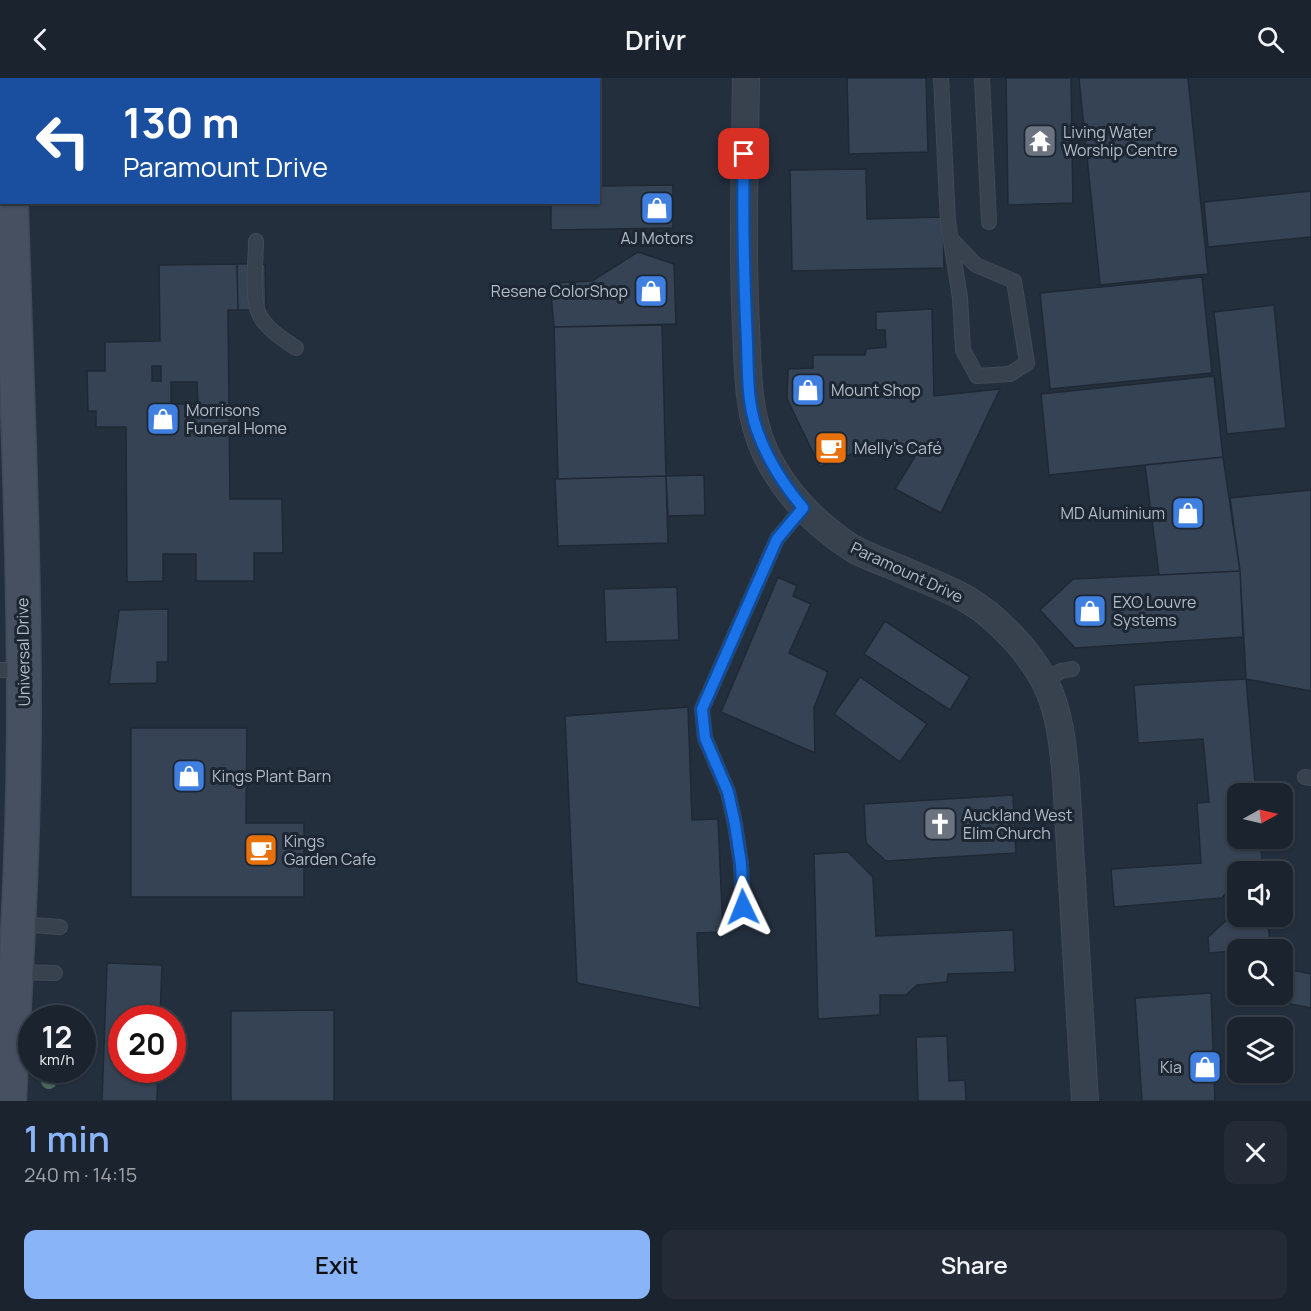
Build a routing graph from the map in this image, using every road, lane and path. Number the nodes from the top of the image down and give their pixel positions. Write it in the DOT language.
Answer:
graph roads {
  1 [pos="746,78"];
  2 [pos="941,78"];
  3 [pos="982,78"];
  4 [pos="11,204"];
  5 [pos="989,222"];
  6 [pos="952,240"];
  7 [pos="256,241"];
  8 [pos="296,348"];
  9 [pos="8,356"];
  10 [pos="803,508"];
  11 [pos="1072,669"];
  12 [pos="12,670"];
  13 [pos="1044,681"];
  14 [pos="743,907"];
  15 [pos="17,924"];
  16 [pos="60,927"];
  17 [pos="10,966"];
  18 [pos="55,973"];
  19 [pos="9,1101"];
  20 [pos="1085,1101"];
  1 -- 10 [label="street, Paramount Drive"];
  2 -- 6 [label="lane"];
  3 -- 5 [label="lane"];
  4 -- 9 [label="main road, Universal Drive"];
  6 -- 6 [label="lane"];
  7 -- 8 [label="lane"];
  9 -- 12 [label="main road, Universal Drive"];
  10 -- 13 [label="street, Paramount Drive"];
  10 -- 14 [label="lane"];
  11 -- 13 [label="lane"];
  12 -- 15 [label="main road, Universal Drive"];
  13 -- 20 [label="street, Paramount Drive"];
  15 -- 16 [label="lane"];
  15 -- 17 [label="main road, Universal Drive"];
  17 -- 18 [label="lane"];
  17 -- 19 [label="main road, Universal Drive"];
}
